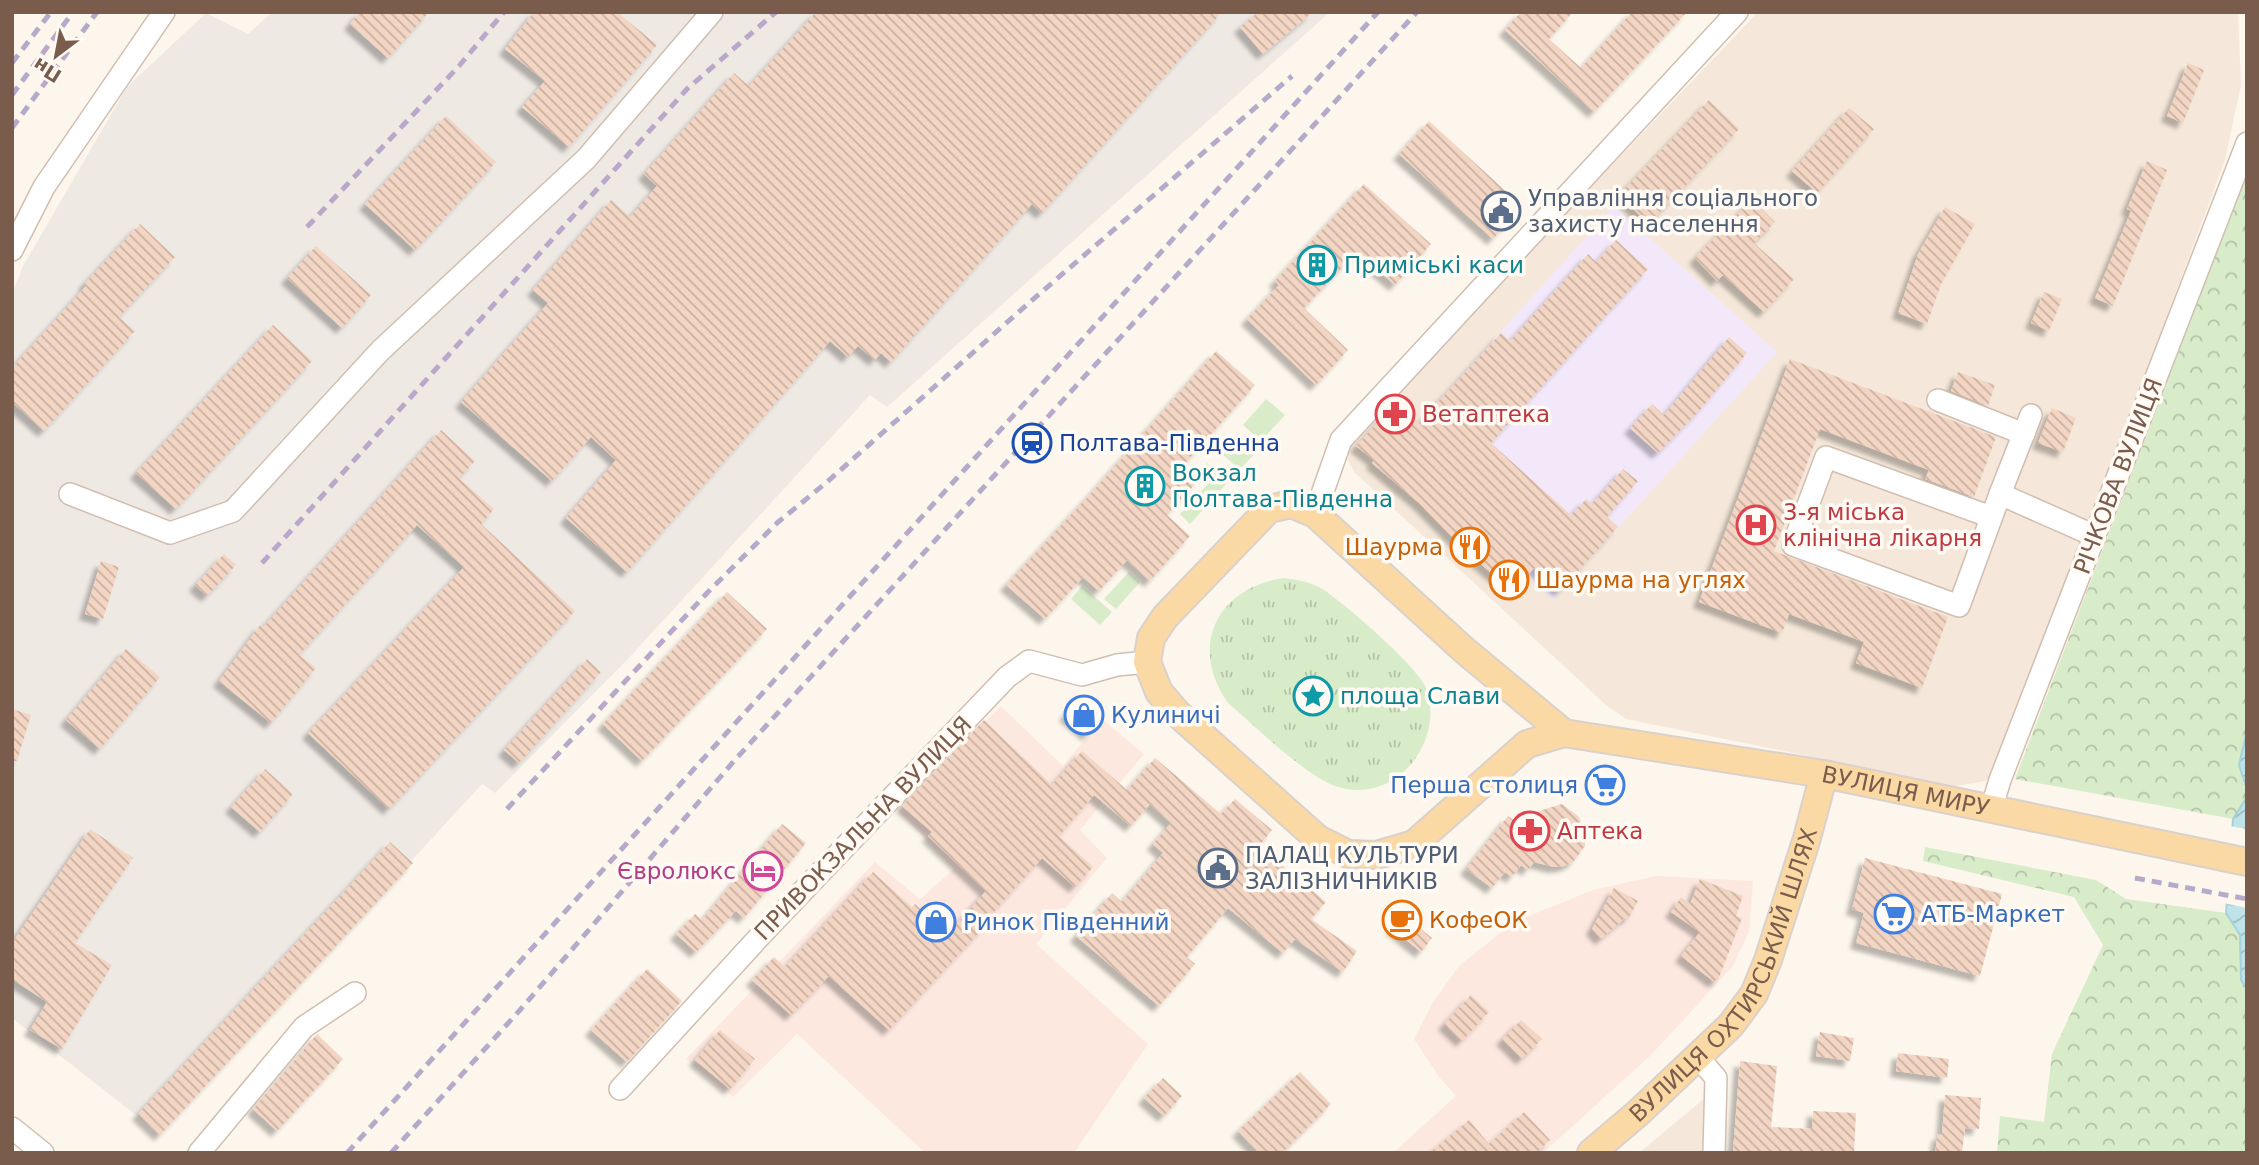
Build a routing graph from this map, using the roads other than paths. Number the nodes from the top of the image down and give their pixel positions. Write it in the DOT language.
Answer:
graph roads {
  1 [pos="164,12"];
  2 [pos="712,12"];
  3 [pos="1737,12"];
  4 [pos="2247,143"];
  5 [pos="12,250"];
  6 [pos="1937,400"];
  7 [pos="70,494"];
  8 [pos="2000,494"];
  9 [pos="1315,514"];
  10 [pos="1991,517"];
  11 [pos="2095,536"];
  12 [pos="1147,662"];
  13 [pos="1564,733"];
  14 [pos="1824,774"];
  15 [pos="1990,810"];
  16 [pos="2247,862"];
  17 [pos="355,993"];
  18 [pos="1698,1057"];
  19 [pos="620,1089"];
  20 [pos="12,1128"];
  21 [pos="43,1153"];
  22 [pos="199,1153"];
  23 [pos="1591,1153"];
  24 [pos="1714,1153"];
  1 -- 5 [label="street"];
  2 -- 7 [label="street"];
  3 -- 9 [label="street"];
  4 -- 11 [label="street, РІЧКОВА ВУЛИЦЯ"];
  6 -- 8 [label="street"];
  8 -- 10 [label="street"];
  8 -- 11 [label="street"];
  9 -- 12 [label="main road"];
  9 -- 13 [label="main road"];
  10 -- 10 [label="street"];
  11 -- 15 [label="street, РІЧКОВА ВУЛИЦЯ"];
  12 -- 13 [label="main road"];
  12 -- 19 [label="street, ПРИВОКЗАЛЬНА ВУЛИЦЯ"];
  13 -- 14 [label="main road, ВУЛИЦЯ МИРУ"];
  14 -- 15 [label="main road, ВУЛИЦЯ МИРУ"];
  14 -- 18 [label="main road, ВУЛИЦЯ ОХТИРСЬКИЙ ШЛЯХ"];
  15 -- 16 [label="main road, ВУЛИЦЯ МИРУ"];
  17 -- 22 [label="street"];
  18 -- 23 [label="main road, ВУЛИЦЯ ОХТИРСЬКИЙ ШЛЯХ"];
  18 -- 24 [label="street"];
  20 -- 21 [label="street"];
}
